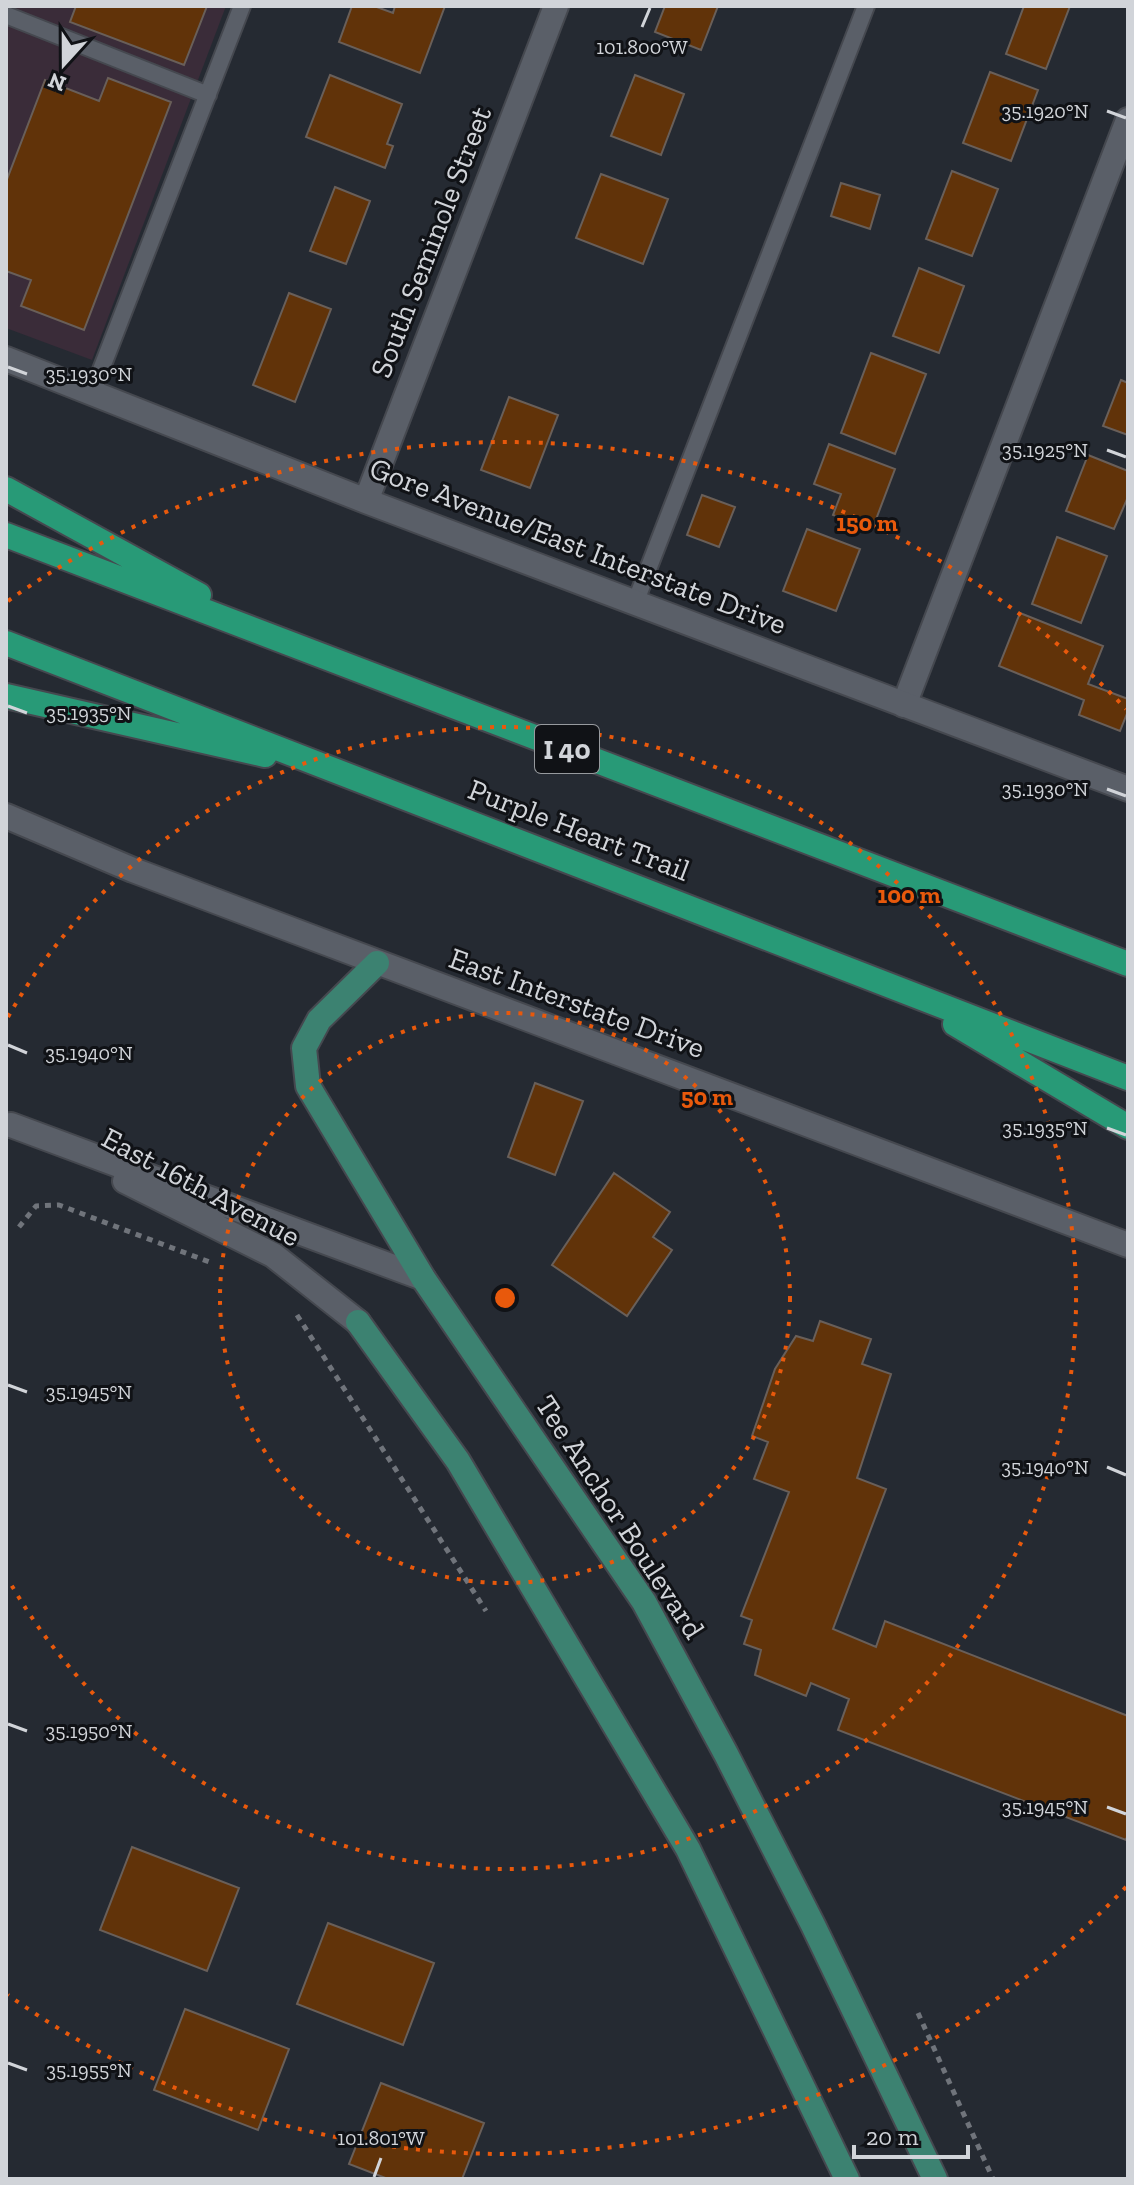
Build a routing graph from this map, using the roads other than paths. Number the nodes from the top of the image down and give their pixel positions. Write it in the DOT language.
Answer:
graph roads {
  1 [pos="242,6"];
  2 [pos="556,6"];
  3 [pos="866,6"];
  4 [pos="6,15"];
  5 [pos="208,95"];
  6 [pos="1128,120"];
  7 [pos="6,359"];
  8 [pos="92,393"];
  9 [pos="6,489"];
  10 [pos="366,501"];
  11 [pos="6,535"];
  12 [pos="635,603"];
  13 [pos="275,637"];
  14 [pos="6,643"];
  15 [pos="6,696"];
  16 [pos="904,705"];
  17 [pos="346,773"];
  18 [pos="1128,789"];
  19 [pos="6,816"];
  20 [pos="377,963"];
  21 [pos="1128,964"];
  22 [pos="906,993"];
  23 [pos="1128,1078"];
  24 [pos="1128,1127"];
  25 [pos="8,1128"];
  26 [pos="1128,1245"];
  27 [pos="423,1278"];
  28 [pos="847,2179"];
  29 [pos="935,2179"];
  1 -- 5 [label="lane"];
  2 -- 10 [label="main road, South Seminole Street"];
  3 -- 12 [label="lane"];
  4 -- 5 [label="lane"];
  5 -- 8 [label="lane"];
  6 -- 16 [label="main road"];
  7 -- 8 [label="main road, Gore Avenue/East Interstate Drive"];
  8 -- 10 [label="main road, Gore Avenue/East Interstate Drive"];
  9 -- 13 [label="highway"];
  10 -- 12 [label="main road, Gore Avenue/East Interstate Drive"];
  11 -- 13 [label="highway, I 40"];
  12 -- 16 [label="main road, Gore Avenue/East Interstate Drive"];
  13 -- 21 [label="highway, I 40"];
  14 -- 17 [label="highway, Purple Heart Trail"];
  15 -- 17 [label="highway"];
  16 -- 18 [label="main road, Gore Avenue/East Interstate Drive"];
  17 -- 22 [label="highway, Purple Heart Trail"];
  19 -- 20 [label="main road, East Interstate Drive"];
  20 -- 26 [label="main road, East Interstate Drive"];
  20 -- 27 [label="main road, Tee Anchor Boulevard"];
  22 -- 23 [label="highway, Purple Heart Trail"];
  22 -- 24 [label="highway"];
  25 -- 27 [label="main road"];
  25 -- 28 [label="main road, East 16th Avenue"];
  27 -- 29 [label="main road, Tee Anchor Boulevard"];
}
